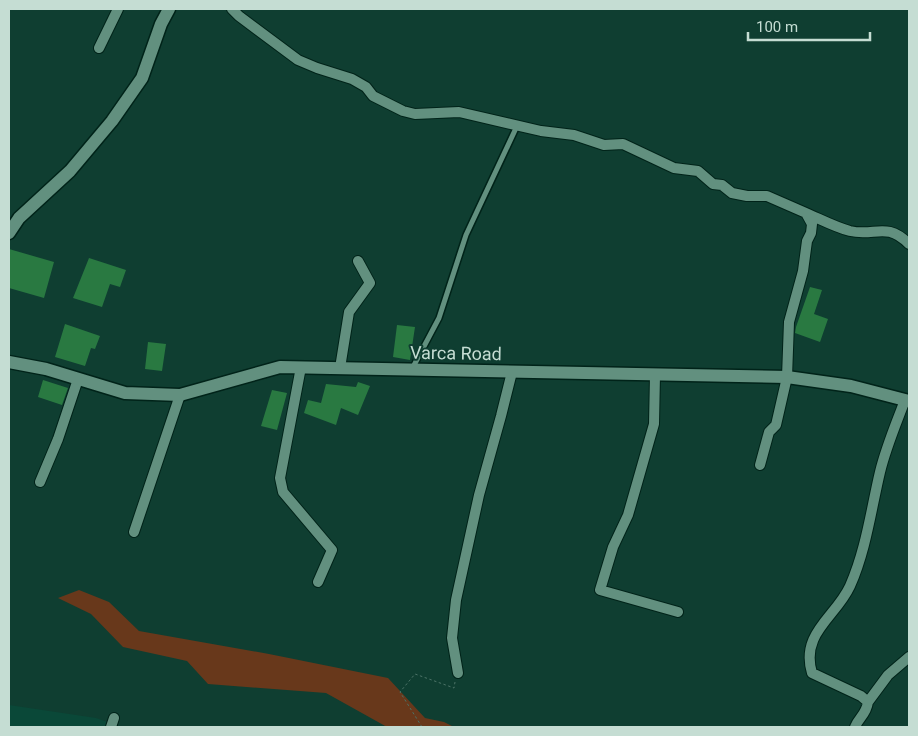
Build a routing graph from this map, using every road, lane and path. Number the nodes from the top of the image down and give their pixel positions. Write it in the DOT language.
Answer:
graph roads {
  1 [pos="118,9"];
  2 [pos="169,9"];
  3 [pos="232,9"];
  4 [pos="99,48"];
  5 [pos="516,126"];
  6 [pos="806,214"];
  7 [pos="9,233"];
  8 [pos="909,244"];
  9 [pos="358,261"];
  10 [pos="9,362"];
  11 [pos="301,368"];
  12 [pos="340,368"];
  13 [pos="412,370"];
  14 [pos="512,372"];
  15 [pos="655,375"];
  16 [pos="787,377"];
  17 [pos="78,379"];
  18 [pos="180,395"];
  19 [pos="907,400"];
  20 [pos="760,465"];
  21 [pos="40,482"];
  22 [pos="134,532"];
  23 [pos="318,582"];
  24 [pos="678,612"];
  25 [pos="909,656"];
  26 [pos="458,673"];
  27 [pos="868,702"];
  28 [pos="422,727"];
  29 [pos="855,727"];
  1 -- 4 [label="street"];
  2 -- 7 [label="main road"];
  3 -- 5 [label="street"];
  5 -- 6 [label="street"];
  5 -- 13 [label="lane"];
  6 -- 8 [label="street"];
  6 -- 16 [label="street"];
  9 -- 12 [label="street"];
  10 -- 17 [label="main road, Varca Road"];
  11 -- 12 [label="main road, Varca Road"];
  11 -- 18 [label="main road, Varca Road"];
  11 -- 23 [label="street"];
  12 -- 13 [label="main road, Varca Road"];
  13 -- 14 [label="main road, Varca Road"];
  14 -- 15 [label="main road, Varca Road"];
  14 -- 26 [label="street"];
  15 -- 16 [label="main road, Varca Road"];
  15 -- 24 [label="street"];
  16 -- 19 [label="main road, Varca Road"];
  16 -- 20 [label="street"];
  17 -- 18 [label="main road, Varca Road"];
  17 -- 21 [label="street"];
  18 -- 22 [label="street"];
  19 -- 27 [label="street"];
  25 -- 27 [label="street"];
  26 -- 28 [label="path"];
  27 -- 29 [label="street"];
}
